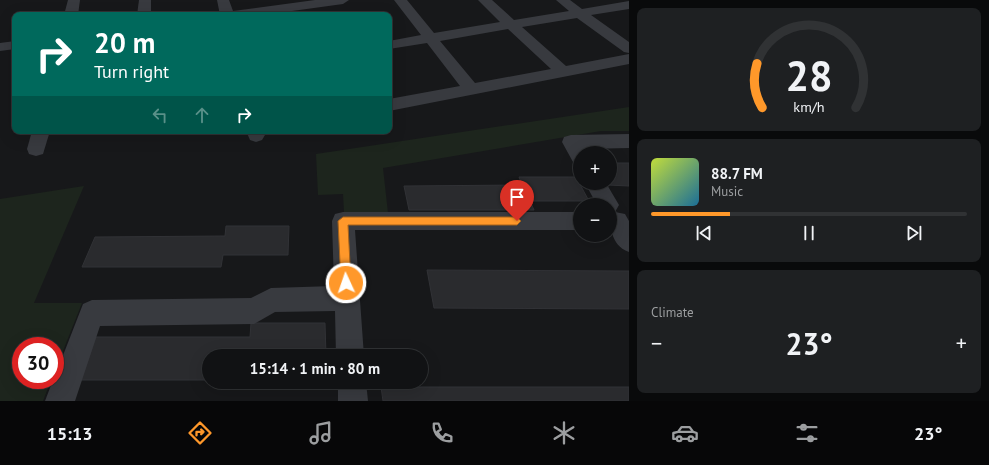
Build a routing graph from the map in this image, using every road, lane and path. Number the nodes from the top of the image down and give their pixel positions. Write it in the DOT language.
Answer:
graph roads {
  1 [pos="74,0"];
  2 [pos="145,0"];
  3 [pos="223,0"];
  4 [pos="343,0"];
  5 [pos="400,0"];
  6 [pos="484,0"];
  7 [pos="562,0"];
  8 [pos="322,1"];
  9 [pos="629,5"];
  10 [pos="71,12"];
  11 [pos="144,12"];
  12 [pos="226,12"];
  13 [pos="253,12"];
  14 [pos="328,12"];
  15 [pos="581,13"];
  16 [pos="511,25"];
  17 [pos="430,38"];
  18 [pos="392,44"];
  19 [pos="12,45"];
  20 [pos="0,47"];
  21 [pos="629,49"];
  22 [pos="629,59"];
  23 [pos="563,72"];
  24 [pos="472,90"];
  25 [pos="392,104"];
  26 [pos="39,134"];
  27 [pos="629,141"];
  28 [pos="573,146"];
  29 [pos="36,149"];
  30 [pos="573,221"];
  31 [pos="617,223"];
  32 [pos="629,242"];
  33 [pos="347,298"];
  34 [pos="350,349"];
  35 [pos="352,389"];
  36 [pos="60,401"];
  37 [pos="353,401"];
  1 -- 10 [label="street"];
  2 -- 11 [label="street"];
  3 -- 12 [label="street"];
  4 -- 8 [label="street"];
  5 -- 17 [label="street"];
  6 -- 16 [label="street"];
  7 -- 15 [label="street"];
  8 -- 13 [label="street"];
  8 -- 14 [label="street"];
  9 -- 15 [label="street"];
  15 -- 16 [label="street"];
  15 -- 21 [label="street"];
  16 -- 17 [label="street"];
  16 -- 23 [label="street"];
  17 -- 18 [label="street"];
  17 -- 24 [label="street"];
  19 -- 20 [label="street"];
  22 -- 23 [label="street"];
  23 -- 24 [label="street"];
  24 -- 25 [label="street"];
  26 -- 29 [label="street"];
  27 -- 28 [label="street"];
  30 -- 33 [label="street"];
  31 -- 32 [label="street"];
  33 -- 34 [label="street"];
  33 -- 36 [label="street"];
  35 -- 37 [label="street"];
}
